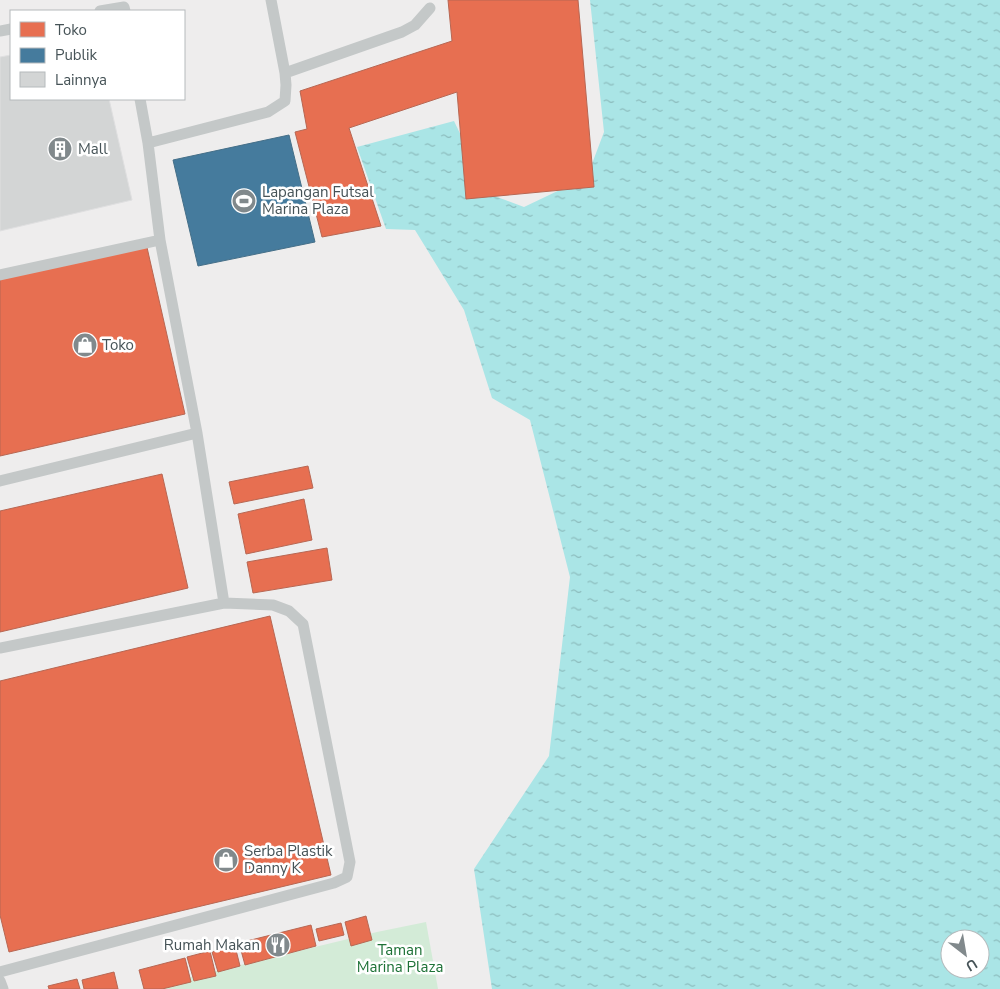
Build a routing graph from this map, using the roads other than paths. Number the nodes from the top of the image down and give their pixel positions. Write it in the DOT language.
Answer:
graph roads {
  1 [pos="271,0"];
  2 [pos="124,6"];
  3 [pos="430,8"];
  4 [pos="105,10"];
  5 [pos="285,73"];
  6 [pos="140,100"];
  7 [pos="148,143"];
  8 [pos="160,240"];
  9 [pos="0,275"];
  10 [pos="197,433"];
  11 [pos="0,481"];
  12 [pos="224,603"];
  13 [pos="0,648"];
  14 [pos="0,972"];
  15 [pos="0,981"];
  16 [pos="3,989"];
  1 -- 5 [label="lane"];
  2 -- 4 [label="lane"];
  3 -- 5 [label="lane"];
  5 -- 7 [label="lane"];
  6 -- 7 [label="lane"];
  7 -- 8 [label="lane"];
  8 -- 9 [label="lane"];
  8 -- 10 [label="lane"];
  10 -- 11 [label="lane"];
  10 -- 12 [label="lane"];
  12 -- 13 [label="lane"];
  12 -- 14 [label="lane"];
  15 -- 16 [label="lane"];
}
